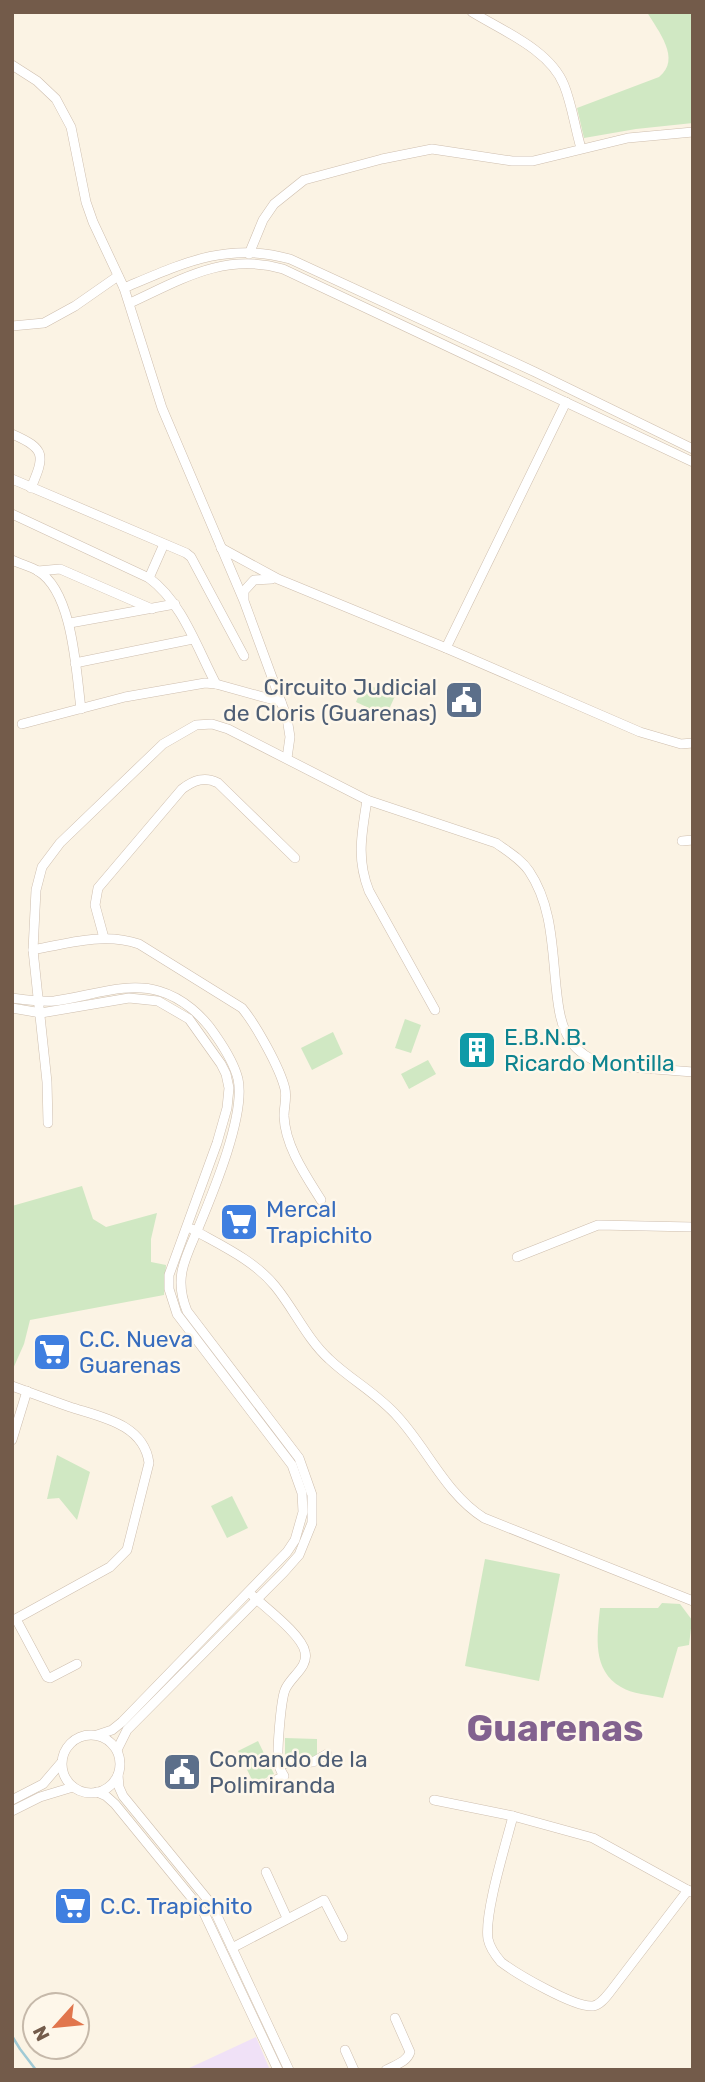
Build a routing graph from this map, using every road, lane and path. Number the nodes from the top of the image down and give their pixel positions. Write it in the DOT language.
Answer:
graph roads {
  1 [pos="472,12"];
  2 [pos="12,65"];
  3 [pos="693,132"];
  4 [pos="581,148"];
  5 [pos="249,251"];
  6 [pos="249,262"];
  7 [pos="118,276"];
  8 [pos="124,288"];
  9 [pos="130,303"];
  10 [pos="12,326"];
  11 [pos="566,402"];
  12 [pos="12,434"];
  13 [pos="693,449"];
  14 [pos="693,462"];
  15 [pos="12,479"];
  16 [pos="31,488"];
  17 [pos="12,514"];
  18 [pos="164,544"];
  19 [pos="221,548"];
  20 [pos="12,560"];
  21 [pos="38,571"];
  22 [pos="149,578"];
  23 [pos="278,579"];
  24 [pos="244,601"];
  25 [pos="175,604"];
  26 [pos="152,608"];
  27 [pos="70,624"];
  28 [pos="193,639"];
  29 [pos="446,648"];
  30 [pos="244,656"];
  31 [pos="75,663"];
  32 [pos="216,684"];
  33 [pos="281,702"];
  34 [pos="81,709"];
  35 [pos="22,724"];
  36 [pos="693,743"];
  37 [pos="288,758"];
  38 [pos="367,800"];
  39 [pos="693,840"];
  40 [pos="682,841"];
  41 [pos="295,858"];
  42 [pos="104,938"];
  43 [pos="33,950"];
  44 [pos="12,998"];
  45 [pos="39,1002"];
  46 [pos="12,1008"];
  47 [pos="435,1010"];
  48 [pos="41,1013"];
  49 [pos="693,1072"];
  50 [pos="48,1123"];
  51 [pos="321,1200"];
  52 [pos="693,1227"];
  53 [pos="192,1229"];
  54 [pos="517,1257"];
  55 [pos="12,1387"];
  56 [pos="27,1391"];
  57 [pos="12,1440"];
  58 [pos="250,1593"];
  59 [pos="258,1600"];
  60 [pos="693,1601"];
  61 [pos="14,1620"];
  62 [pos="77,1664"];
  63 [pos="97,1735"];
  64 [pos="117,1750"];
  65 [pos="327,1754"];
  66 [pos="61,1763"];
  67 [pos="279,1764"];
  68 [pos="118,1775"];
  69 [pos="73,1787"];
  70 [pos="262,1787"];
  71 [pos="97,1793"];
  72 [pos="12,1800"];
  73 [pos="435,1800"];
  74 [pos="12,1811"];
  75 [pos="513,1816"];
  76 [pos="266,1872"];
  77 [pos="690,1891"];
  78 [pos="287,1918"];
  79 [pos="342,1937"];
  80 [pos="226,1944"];
  81 [pos="395,2018"];
  82 [pos="345,2049"];
  83 [pos="390,2069"];
  84 [pos="278,2070"];
  85 [pos="289,2070"];
  86 [pos="354,2070"];
  1 -- 4 [label="street"];
  2 -- 7 [label="street"];
  3 -- 4 [label="street"];
  4 -- 5 [label="street"];
  5 -- 6 [label="street"];
  5 -- 8 [label="street"];
  5 -- 13 [label="street"];
  6 -- 9 [label="street"];
  6 -- 11 [label="street"];
  7 -- 8 [label="street"];
  7 -- 10 [label="street"];
  8 -- 9 [label="street"];
  9 -- 19 [label="street"];
  11 -- 14 [label="street"];
  11 -- 29 [label="street"];
  12 -- 16 [label="street"];
  15 -- 16 [label="street"];
  16 -- 18 [label="street"];
  17 -- 22 [label="street"];
  18 -- 22 [label="street"];
  18 -- 30 [label="street"];
  19 -- 23 [label="street"];
  19 -- 24 [label="street"];
  20 -- 21 [label="street"];
  21 -- 26 [label="street"];
  21 -- 27 [label="street"];
  22 -- 25 [label="street"];
  23 -- 24 [label="street"];
  23 -- 29 [label="street"];
  24 -- 33 [label="street"];
  25 -- 26 [label="street"];
  25 -- 28 [label="street"];
  26 -- 27 [label="street"];
  27 -- 31 [label="street"];
  28 -- 31 [label="street"];
  28 -- 32 [label="street"];
  29 -- 36 [label="street"];
  31 -- 34 [label="street"];
  32 -- 33 [label="street"];
  32 -- 34 [label="street"];
  33 -- 37 [label="street"];
  34 -- 35 [label="street"];
  37 -- 38 [label="street"];
  37 -- 43 [label="street"];
  38 -- 47 [label="street"];
  38 -- 49 [label="street"];
  39 -- 40 [label="street"];
  41 -- 42 [label="street"];
  42 -- 43 [label="street"];
  42 -- 51 [label="street"];
  43 -- 45 [label="street"];
  44 -- 45 [label="street"];
  45 -- 48 [label="street"];
  45 -- 53 [label="street"];
  46 -- 48 [label="street"];
  48 -- 50 [label="street"];
  48 -- 53 [label="street"];
  52 -- 54 [label="street"];
  53 -- 58 [label="street"];
  53 -- 59 [label="street"];
  53 -- 60 [label="street"];
  55 -- 56 [label="street"];
  56 -- 57 [label="street"];
  56 -- 61 [label="street"];
  58 -- 59 [label="street"];
  58 -- 63 [label="street"];
  59 -- 64 [label="street"];
  59 -- 67 [label="street"];
  61 -- 62 [label="street"];
  63 -- 64 [label="street"];
  63 -- 66 [label="street"];
  64 -- 68 [label="street"];
  65 -- 67 [label="street"];
  66 -- 69 [label="street"];
  66 -- 72 [label="street"];
  67 -- 70 [label="street"];
  68 -- 71 [label="street"];
  68 -- 80 [label="street"];
  69 -- 71 [label="street"];
  69 -- 74 [label="street"];
  71 -- 80 [label="street"];
  73 -- 75 [label="street"];
  75 -- 77 [label="street"];
  75 -- 77 [label="street"];
  76 -- 78 [label="street"];
  78 -- 79 [label="street"];
  78 -- 80 [label="street"];
  80 -- 84 [label="street"];
  80 -- 85 [label="street"];
  81 -- 83 [label="street"];
  82 -- 86 [label="street"];
}
